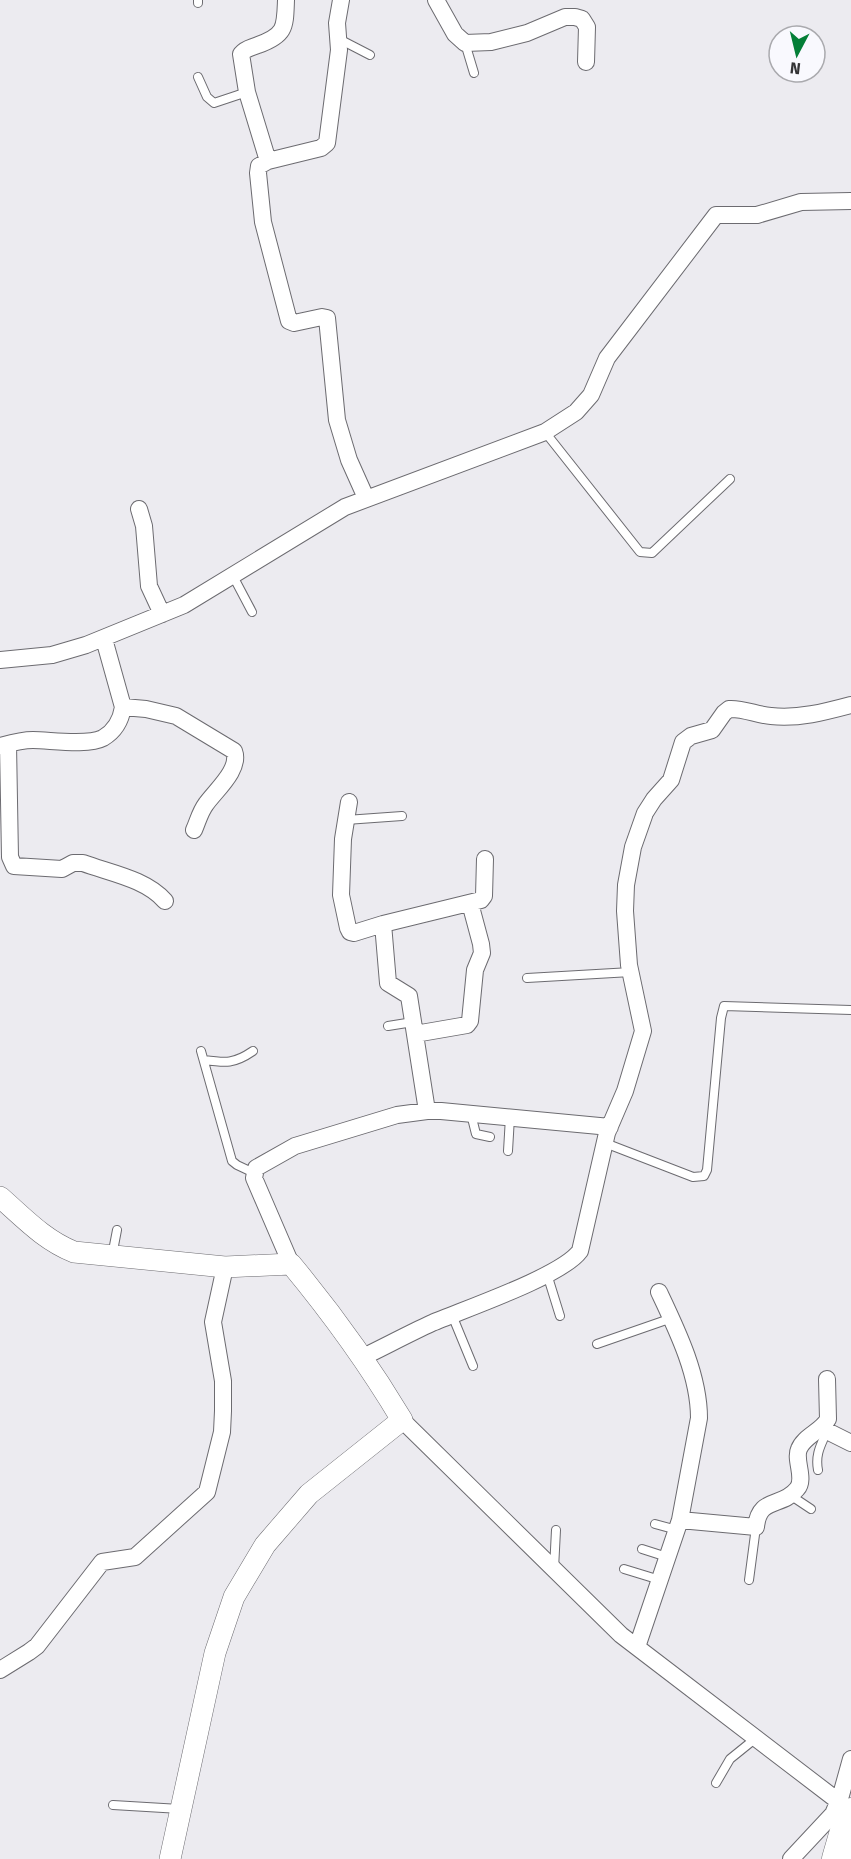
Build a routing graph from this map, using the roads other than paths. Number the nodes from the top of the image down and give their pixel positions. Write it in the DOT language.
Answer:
graph roads {
  1 [pos="286,0"];
  2 [pos="341,0"];
  3 [pos="436,0"];
  4 [pos="339,39"];
  5 [pos="465,43"];
  6 [pos="370,56"];
  7 [pos="586,62"];
  8 [pos="474,73"];
  9 [pos="198,77"];
  10 [pos="247,92"];
  11 [pos="268,161"];
  12 [pos="851,201"];
  13 [pos="545,432"];
  14 [pos="730,479"];
  15 [pos="366,498"];
  16 [pos="139,509"];
  17 [pos="233,576"];
  18 [pos="252,612"];
  19 [pos="162,614"];
  20 [pos="104,639"];
  21 [pos="0,660"];
  22 [pos="851,705"];
  23 [pos="123,707"];
  24 [pos="4,745"];
  25 [pos="349,802"];
  26 [pos="402,816"];
  27 [pos="346,820"];
  28 [pos="194,830"];
  29 [pos="485,859"];
  30 [pos="165,901"];
  31 [pos="470,903"];
  32 [pos="383,924"];
  33 [pos="631,972"];
  34 [pos="528,978"];
  35 [pos="851,1010"];
  36 [pos="388,1026"];
  37 [pos="414,1028"];
  38 [pos="201,1051"];
  39 [pos="253,1051"];
  40 [pos="204,1060"];
  41 [pos="428,1111"];
  42 [pos="471,1113"];
  43 [pos="510,1117"];
  44 [pos="608,1135"];
  45 [pos="490,1137"];
  46 [pos="508,1151"];
  47 [pos="254,1173"];
  48 [pos="0,1197"];
  49 [pos="117,1230"];
  50 [pos="112,1256"];
  51 [pos="291,1264"];
  52 [pos="225,1267"];
  53 [pos="547,1274"];
  54 [pos="659,1292"];
  55 [pos="452,1315"];
  56 [pos="560,1316"];
  57 [pos="672,1318"];
  58 [pos="597,1344"];
  59 [pos="361,1358"];
  60 [pos="473,1366"];
  61 [pos="828,1379"];
  62 [pos="402,1420"];
  63 [pos="824,1429"];
  64 [pos="851,1443"];
  65 [pos="818,1470"];
  66 [pos="790,1495"];
  67 [pos="811,1509"];
  68 [pos="655,1524"];
  69 [pos="679,1525"];
  70 [pos="756,1527"];
  71 [pos="556,1530"];
  72 [pos="642,1549"];
  73 [pos="667,1557"];
  74 [pos="554,1569"];
  75 [pos="624,1569"];
  76 [pos="660,1580"];
  77 [pos="748,1580"];
  78 [pos="637,1647"];
  79 [pos="0,1670"];
  80 [pos="756,1738"];
  81 [pos="851,1759"];
  82 [pos="716,1783"];
  83 [pos="113,1805"];
  84 [pos="845,1808"];
  85 [pos="181,1809"];
  86 [pos="170,1859"];
  87 [pos="792,1859"];
  88 [pos="838,1859"];
  1 -- 10 [label="street"];
  2 -- 4 [label="street"];
  3 -- 5 [label="street"];
  4 -- 6 [label="lane"];
  4 -- 11 [label="street"];
  5 -- 7 [label="street"];
  5 -- 8 [label="lane"];
  9 -- 10 [label="lane"];
  10 -- 11 [label="street"];
  11 -- 15 [label="street"];
  12 -- 13 [label="street"];
  13 -- 14 [label="lane"];
  13 -- 15 [label="street"];
  15 -- 17 [label="street"];
  16 -- 19 [label="street"];
  17 -- 18 [label="lane"];
  17 -- 19 [label="street"];
  19 -- 20 [label="street"];
  20 -- 21 [label="street"];
  20 -- 23 [label="street"];
  22 -- 33 [label="street"];
  23 -- 24 [label="street"];
  23 -- 28 [label="street"];
  24 -- 30 [label="street"];
  25 -- 27 [label="street"];
  26 -- 27 [label="lane"];
  27 -- 32 [label="street"];
  29 -- 31 [label="street"];
  31 -- 32 [label="street"];
  31 -- 37 [label="street"];
  32 -- 37 [label="street"];
  33 -- 34 [label="lane"];
  33 -- 44 [label="street"];
  35 -- 44 [label="lane"];
  36 -- 37 [label="lane"];
  37 -- 41 [label="street"];
  38 -- 40 [label="lane"];
  39 -- 40 [label="lane"];
  40 -- 47 [label="lane"];
  41 -- 42 [label="street"];
  41 -- 47 [label="street"];
  42 -- 43 [label="street"];
  42 -- 45 [label="lane"];
  43 -- 44 [label="street"];
  43 -- 46 [label="lane"];
  44 -- 53 [label="street"];
  47 -- 51 [label="street"];
  48 -- 50 [label="street"];
  49 -- 50 [label="lane"];
  50 -- 52 [label="street"];
  51 -- 52 [label="street"];
  51 -- 59 [label="street"];
  52 -- 79 [label="street"];
  53 -- 55 [label="street"];
  53 -- 56 [label="lane"];
  54 -- 57 [label="street"];
  55 -- 59 [label="street"];
  55 -- 60 [label="lane"];
  57 -- 58 [label="lane"];
  57 -- 69 [label="street"];
  59 -- 62 [label="street"];
  61 -- 63 [label="street"];
  62 -- 74 [label="street"];
  62 -- 85 [label="street"];
  63 -- 64 [label="street"];
  63 -- 65 [label="lane"];
  63 -- 66 [label="street"];
  66 -- 67 [label="lane"];
  66 -- 70 [label="street"];
  68 -- 69 [label="lane"];
  69 -- 70 [label="street"];
  69 -- 73 [label="street"];
  70 -- 77 [label="lane"];
  71 -- 74 [label="lane"];
  72 -- 73 [label="lane"];
  73 -- 76 [label="street"];
  74 -- 78 [label="street"];
  75 -- 76 [label="lane"];
  76 -- 78 [label="street"];
  78 -- 80 [label="street"];
  80 -- 82 [label="lane"];
  80 -- 84 [label="street"];
  81 -- 84 [label="street"];
  83 -- 85 [label="lane"];
  84 -- 87 [label="street"];
  84 -- 88 [label="highway"];
  85 -- 86 [label="street"];
}
